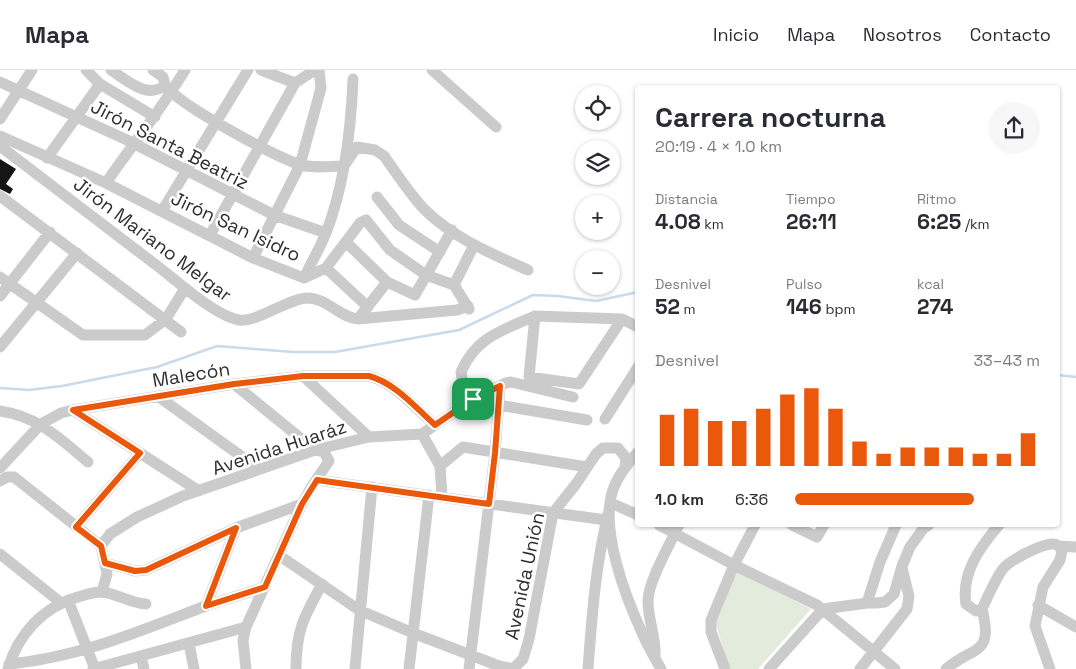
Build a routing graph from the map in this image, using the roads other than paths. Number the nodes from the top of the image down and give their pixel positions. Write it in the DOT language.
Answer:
graph roads {
  1 [pos="32,70"];
  2 [pos="86,70"];
  3 [pos="111,70"];
  4 [pos="153,70"];
  5 [pos="185,70"];
  6 [pos="248,70"];
  7 [pos="261,70"];
  8 [pos="317,70"];
  9 [pos="432,70"];
  10 [pos="353,79"];
  11 [pos="0,82"];
  12 [pos="295,83"];
  13 [pos="100,84"];
  14 [pos="168,90"];
  15 [pos="19,91"];
  16 [pos="77,116"];
  17 [pos="155,117"];
  18 [pos="0,120"];
  19 [pos="216,122"];
  20 [pos="496,127"];
  21 [pos="0,136"];
  22 [pos="133,144"];
  23 [pos="0,146"];
  24 [pos="260,146"];
  25 [pos="47,158"];
  26 [pos="300,165"];
  27 [pos="344,166"];
  28 [pos="186,171"];
  29 [pos="106,183"];
  30 [pos="0,196"];
  31 [pos="233,196"];
  32 [pos="377,196"];
  33 [pos="162,211"];
  34 [pos="274,215"];
  35 [pos="452,230"];
  36 [pos="50,232"];
  37 [pos="326,233"];
  38 [pos="210,236"];
  39 [pos="346,242"];
  40 [pos="474,245"];
  41 [pos="440,252"];
  42 [pos="77,253"];
  43 [pos="253,258"];
  44 [pos="326,268"];
  45 [pos="528,270"];
  46 [pos="426,275"];
  47 [pos="0,277"];
  48 [pos="304,278"];
  49 [pos="387,282"];
  50 [pos="10,284"];
  51 [pos="454,286"];
  52 [pos="185,288"];
  53 [pos="415,295"];
  54 [pos="0,296"];
  55 [pos="38,303"];
  56 [pos="368,307"];
  57 [pos="405,315"];
  58 [pos="535,316"];
  59 [pos="166,319"];
  60 [pos="358,319"];
  61 [pos="622,319"];
  62 [pos="635,326"];
  63 [pos="181,332"];
  64 [pos="0,347"];
  65 [pos="635,372"];
  66 [pos="303,376"];
  67 [pos="234,384"];
  68 [pos="500,386"];
  69 [pos="159,397"];
  70 [pos="573,397"];
  71 [pos="473,399"];
  72 [pos="498,405"];
  73 [pos="73,410"];
  74 [pos="0,411"];
  75 [pos="605,419"];
  76 [pos="587,420"];
  77 [pos="41,424"];
  78 [pos="435,425"];
  79 [pos="422,434"];
  80 [pos="369,437"];
  81 [pos="315,450"];
  82 [pos="140,453"];
  83 [pos="495,453"];
  84 [pos="635,455"];
  85 [pos="88,462"];
  86 [pos="440,466"];
  87 [pos="625,466"];
  88 [pos="588,467"];
  89 [pos="0,468"];
  90 [pos="259,469"];
  91 [pos="317,480"];
  92 [pos="0,481"];
  93 [pos="372,487"];
  94 [pos="199,491"];
  95 [pos="429,495"];
  96 [pos="442,497"];
  97 [pos="611,503"];
  98 [pos="302,504"];
  99 [pos="489,504"];
  100 [pos="553,512"];
  101 [pos="635,514"];
  102 [pos="606,520"];
  103 [pos="76,527"];
  104 [pos="754,527"];
  105 [pos="796,527"];
  106 [pos="823,527"];
  107 [pos="895,527"];
  108 [pos="926,527"];
  109 [pos="997,527"];
  110 [pos="236,528"];
  111 [pos="677,529"];
  112 [pos="101,546"];
  113 [pos="1059,546"];
  114 [pos="1076,547"];
  115 [pos="0,554"];
  116 [pos="280,556"];
  117 [pos="105,563"];
  118 [pos="734,565"];
  119 [pos="902,566"];
  120 [pos="322,584"];
  121 [pos="265,587"];
  122 [pos="102,592"];
  123 [pos="64,601"];
  124 [pos="866,603"];
  125 [pos="146,604"];
  126 [pos="1038,605"];
  127 [pos="206,606"];
  128 [pos="982,608"];
  129 [pos="823,609"];
  130 [pos="359,610"];
  131 [pos="246,627"];
  132 [pos="1076,627"];
  133 [pos="413,633"];
  134 [pos="189,643"];
  135 [pos="87,648"];
  136 [pos="875,652"];
  137 [pos="470,655"];
  138 [pos="141,656"];
  139 [pos="654,657"];
  140 [pos="9,667"];
  141 [pos="94,669"];
  142 [pos="144,669"];
  143 [pos="194,669"];
  144 [pos="246,669"];
  145 [pos="296,669"];
  146 [pos="355,669"];
  147 [pos="409,669"];
  148 [pos="469,669"];
  149 [pos="514,669"];
  150 [pos="588,669"];
  151 [pos="661,669"];
  152 [pos="725,669"];
  153 [pos="769,669"];
  154 [pos="860,669"];
  155 [pos="895,669"];
  156 [pos="946,669"];
  157 [pos="1050,669"];
  1 -- 15 [label="street"];
  2 -- 13 [label="street"];
  3 -- 14 [label="street"];
  4 -- 14 [label="street"];
  5 -- 14 [label="street"];
  6 -- 19 [label="street"];
  7 -- 12 [label="street"];
  8 -- 12 [label="street"];
  8 -- 26 [label="street"];
  9 -- 20 [label="street"];
  10 -- 27 [label="street"];
  11 -- 15 [label="street, Jirón Santa Beatriz"];
  12 -- 24 [label="street"];
  13 -- 16 [label="street"];
  13 -- 17 [label="street"];
  14 -- 17 [label="street"];
  14 -- 19 [label="street"];
  15 -- 16 [label="street, Jirón Santa Beatriz"];
  15 -- 18 [label="street"];
  16 -- 22 [label="street, Jirón Santa Beatriz"];
  16 -- 25 [label="street"];
  17 -- 22 [label="street"];
  19 -- 24 [label="street"];
  19 -- 28 [label="street"];
  21 -- 25 [label="street, Jirón San Isidro"];
  22 -- 28 [label="street, Jirón Santa Beatriz"];
  22 -- 29 [label="street"];
  23 -- 52 [label="street, Jirón Mariano Melgar"];
  24 -- 26 [label="street"];
  24 -- 31 [label="street"];
  25 -- 29 [label="street, Jirón San Isidro"];
  26 -- 27 [label="street"];
  26 -- 34 [label="street"];
  27 -- 35 [label="street"];
  27 -- 37 [label="street"];
  28 -- 31 [label="street, Jirón Santa Beatriz"];
  28 -- 33 [label="street"];
  29 -- 33 [label="street, Jirón San Isidro"];
  30 -- 36 [label="street"];
  31 -- 34 [label="street, Jirón Santa Beatriz"];
  31 -- 38 [label="street"];
  32 -- 41 [label="street"];
  33 -- 38 [label="street, Jirón San Isidro"];
  34 -- 37 [label="street, Jirón Santa Beatriz"];
  34 -- 43 [label="street"];
  35 -- 40 [label="street"];
  35 -- 41 [label="street"];
  36 -- 42 [label="street"];
  36 -- 50 [label="street"];
  37 -- 48 [label="street"];
  38 -- 43 [label="street, Jirón San Isidro"];
  39 -- 44 [label="street, Jirón San Isidro"];
  39 -- 46 [label="street, Jirón San Isidro"];
  39 -- 49 [label="street"];
  40 -- 45 [label="street"];
  40 -- 51 [label="street"];
  41 -- 46 [label="street"];
  42 -- 55 [label="street"];
  42 -- 59 [label="street"];
  43 -- 48 [label="street, Jirón San Isidro"];
  44 -- 48 [label="street, Jirón San Isidro"];
  44 -- 56 [label="street"];
  46 -- 51 [label="street, Jirón San Isidro"];
  46 -- 53 [label="street"];
  47 -- 50 [label="street"];
  49 -- 53 [label="street"];
  49 -- 56 [label="street"];
  50 -- 54 [label="street"];
  50 -- 55 [label="street"];
  51 -- 57 [label="street, Jirón Mariano Melgar"];
  52 -- 59 [label="street"];
  52 -- 60 [label="street, Jirón Mariano Melgar"];
  53 -- 57 [label="street"];
  55 -- 59 [label="street"];
  55 -- 64 [label="street"];
  56 -- 60 [label="street"];
  57 -- 60 [label="street, Jirón Mariano Melgar"];
  58 -- 61 [label="street"];
  58 -- 61 [label="street"];
  58 -- 71 [label="street"];
  59 -- 63 [label="street"];
  61 -- 62 [label="street"];
  65 -- 75 [label="street"];
  66 -- 67 [label="street, Malecón"];
  66 -- 78 [label="street, Malecón"];
  66 -- 80 [label="street"];
  67 -- 69 [label="street, Malecón"];
  67 -- 81 [label="street"];
  68 -- 70 [label="street"];
  68 -- 71 [label="street"];
  68 -- 72 [label="street"];
  69 -- 73 [label="street, Malecón"];
  69 -- 90 [label="street"];
  71 -- 78 [label="street"];
  72 -- 76 [label="street"];
  72 -- 83 [label="street"];
  73 -- 77 [label="street, Malecón"];
  73 -- 82 [label="street"];
  74 -- 77 [label="street"];
  77 -- 85 [label="street"];
  77 -- 89 [label="street, Malecón"];
  78 -- 79 [label="street"];
  79 -- 80 [label="street, Avenida Huaráz"];
  79 -- 86 [label="street"];
  80 -- 81 [label="street, Avenida Huaráz"];
  81 -- 90 [label="street, Avenida Huaráz"];
  81 -- 91 [label="street"];
  82 -- 94 [label="street"];
  82 -- 103 [label="street"];
  83 -- 86 [label="street"];
  83 -- 88 [label="street"];
  83 -- 99 [label="street"];
  84 -- 87 [label="street"];
  86 -- 96 [label="street"];
  87 -- 88 [label="street, Avenida Unión"];
  87 -- 97 [label="street"];
  88 -- 100 [label="street, Avenida Unión"];
  90 -- 94 [label="street, Avenida Huaráz"];
  91 -- 93 [label="street"];
  91 -- 98 [label="street"];
  92 -- 103 [label="street"];
  93 -- 95 [label="street"];
  93 -- 130 [label="street"];
  94 -- 112 [label="street, Avenida Huaráz"];
  95 -- 96 [label="street"];
  95 -- 133 [label="street"];
  96 -- 99 [label="street"];
  97 -- 101 [label="street"];
  97 -- 102 [label="street"];
  97 -- 139 [label="street"];
  98 -- 110 [label="street"];
  98 -- 116 [label="street"];
  99 -- 100 [label="street"];
  99 -- 137 [label="street"];
  100 -- 102 [label="street"];
  100 -- 149 [label="street, Avenida Unión"];
  102 -- 150 [label="street"];
  103 -- 112 [label="street"];
  104 -- 118 [label="street"];
  105 -- 106 [label="street"];
  107 -- 124 [label="street"];
  108 -- 119 [label="street"];
  109 -- 128 [label="street"];
  110 -- 117 [label="street"];
  110 -- 127 [label="street"];
  111 -- 118 [label="street"];
  111 -- 139 [label="street"];
  112 -- 117 [label="street"];
  113 -- 114 [label="street"];
  113 -- 126 [label="street"];
  113 -- 128 [label="street"];
  115 -- 123 [label="street"];
  116 -- 120 [label="street"];
  116 -- 121 [label="street"];
  117 -- 122 [label="street"];
  118 -- 129 [label="street"];
  118 -- 152 [label="street"];
  119 -- 124 [label="street"];
  119 -- 136 [label="street"];
  120 -- 130 [label="street"];
  120 -- 145 [label="street"];
  121 -- 127 [label="street"];
  121 -- 131 [label="street"];
  122 -- 123 [label="street"];
  122 -- 125 [label="street"];
  123 -- 135 [label="street"];
  123 -- 140 [label="street"];
  124 -- 129 [label="street"];
  126 -- 132 [label="street"];
  126 -- 157 [label="street"];
  127 -- 135 [label="street"];
  128 -- 156 [label="street"];
  129 -- 136 [label="street"];
  129 -- 153 [label="street"];
  130 -- 133 [label="street"];
  130 -- 146 [label="street"];
  131 -- 134 [label="street"];
  131 -- 144 [label="street"];
  133 -- 137 [label="street"];
  133 -- 147 [label="street"];
  134 -- 138 [label="street"];
  134 -- 143 [label="street"];
  135 -- 140 [label="street"];
  135 -- 141 [label="street"];
  136 -- 154 [label="street"];
  136 -- 155 [label="street"];
  137 -- 148 [label="street"];
  137 -- 149 [label="street"];
  138 -- 141 [label="street"];
  138 -- 142 [label="street"];
  139 -- 151 [label="street"];
}
